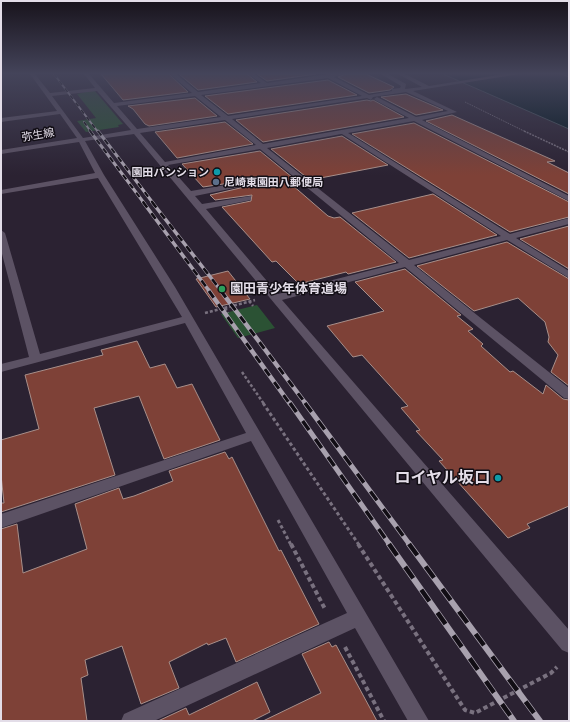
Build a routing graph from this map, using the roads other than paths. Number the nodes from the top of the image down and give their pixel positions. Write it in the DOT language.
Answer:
graph roads {
  1 [pos="57,108"];
  2 [pos="115,108"];
  3 [pos="214,108"];
  4 [pos="287,108"];
  5 [pos="301,108"];
  6 [pos="321,108"];
  7 [pos="393,108"];
  8 [pos="445,108"];
  9 [pos="60,112"];
  10 [pos="264,113"];
  11 [pos="227,118"];
  12 [pos="1,120"];
  13 [pos="416,120"];
  14 [pos="135,132"];
  15 [pos="344,133"];
  16 [pos="80,140"];
  17 [pos="262,146"];
  18 [pos="1,152"];
  19 [pos="164,164"];
  20 [pos="100,175"];
  21 [pos="246,183"];
  22 [pos="1,192"];
  23 [pos="190,194"];
  24 [pos="248,198"];
  25 [pos="569,199"];
  26 [pos="201,208"];
  27 [pos="569,221"];
  28 [pos="1,233"];
  29 [pos="508,237"];
  30 [pos="407,264"];
  31 [pos="569,276"];
  32 [pos="276,298"];
  33 [pos="188,319"];
  34 [pos="36,359"];
  35 [pos="1,368"];
  36 [pos="569,394"];
  37 [pos="255,435"];
  38 [pos="1,521"];
  39 [pos="359,617"];
  40 [pos="569,644"];
  41 [pos="131,721"];
  42 [pos="419,721"];
  1 -- 9 [label="street"];
  2 -- 14 [label="street"];
  3 -- 11 [label="street"];
  4 -- 10 [label="street"];
  5 -- 10 [label="street, 弥生線"];
  6 -- 10 [label="street"];
  7 -- 13 [label="street"];
  8 -- 13 [label="street"];
  9 -- 12 [label="street"];
  9 -- 16 [label="street"];
  10 -- 11 [label="street, 弥生線"];
  11 -- 14 [label="street, 弥生線"];
  11 -- 17 [label="street"];
  13 -- 15 [label="street"];
  13 -- 25 [label="street"];
  14 -- 16 [label="street, 弥生線"];
  14 -- 19 [label="street"];
  15 -- 17 [label="street"];
  15 -- 29 [label="street"];
  16 -- 18 [label="street, 弥生線"];
  16 -- 20 [label="street"];
  17 -- 19 [label="street"];
  17 -- 30 [label="street"];
  19 -- 23 [label="street"];
  20 -- 22 [label="street"];
  20 -- 33 [label="street"];
  21 -- 23 [label="street"];
  23 -- 26 [label="street"];
  24 -- 26 [label="street"];
  26 -- 32 [label="street"];
  27 -- 29 [label="street"];
  28 -- 34 [label="street"];
  29 -- 30 [label="street"];
  29 -- 31 [label="street"];
  30 -- 32 [label="street"];
  30 -- 36 [label="street"];
  32 -- 40 [label="street"];
  33 -- 34 [label="street"];
  33 -- 37 [label="street"];
  34 -- 35 [label="street"];
  37 -- 38 [label="street"];
  37 -- 39 [label="street"];
  39 -- 41 [label="street"];
  39 -- 42 [label="street"];
}
